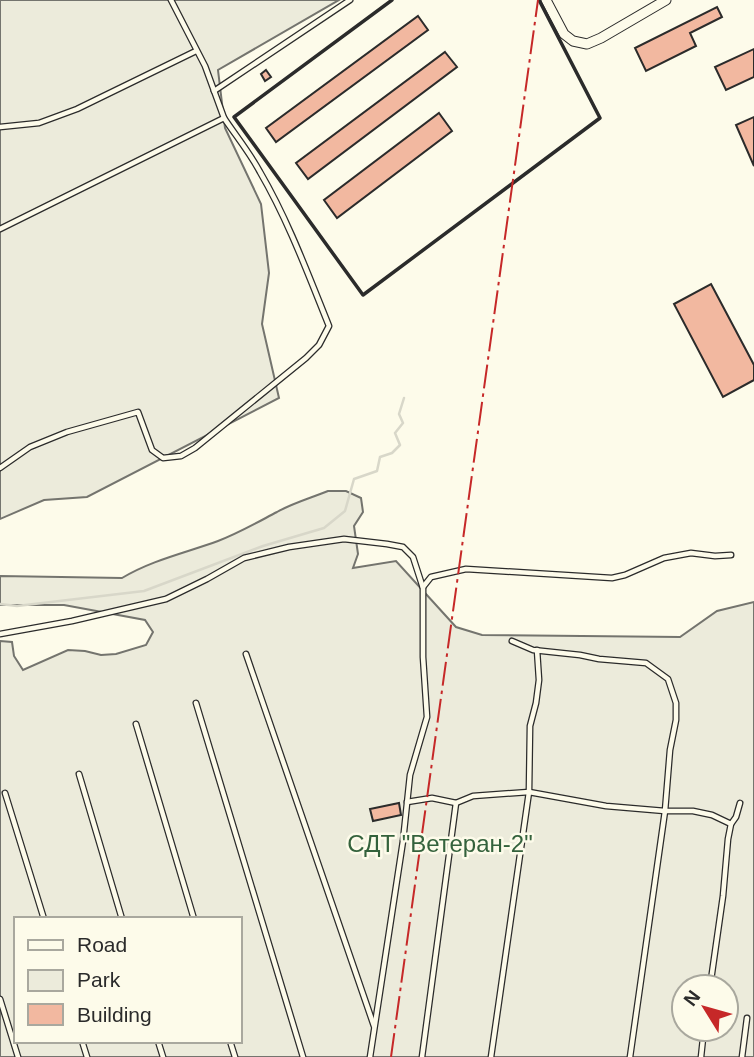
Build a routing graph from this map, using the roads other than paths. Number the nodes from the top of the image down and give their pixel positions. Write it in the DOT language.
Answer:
graph roads {
  1 [pos="171,0"];
  2 [pos="350,0"];
  3 [pos="546,0"];
  4 [pos="666,0"];
  5 [pos="197,51"];
  6 [pos="214,92"];
  7 [pos="224,118"];
  8 [pos="0,127"];
  9 [pos="0,229"];
  10 [pos="0,468"];
  11 [pos="731,555"];
  12 [pos="423,588"];
  13 [pos="0,634"];
  14 [pos="512,641"];
  15 [pos="537,650"];
  16 [pos="246,654"];
  17 [pos="196,703"];
  18 [pos="136,724"];
  19 [pos="79,774"];
  20 [pos="529,792"];
  21 [pos="5,793"];
  22 [pos="407,802"];
  23 [pos="456,803"];
  24 [pos="740,803"];
  25 [pos="665,811"];
  26 [pos="731,824"];
  27 [pos="43,917"];
  28 [pos="121,917"];
  29 [pos="193,917"];
  30 [pos="712,973"];
  31 [pos="0,999"];
  32 [pos="747,1018"];
  33 [pos="374,1027"];
  34 [pos="18,1057"];
  35 [pos="303,1057"];
  36 [pos="370,1057"];
  37 [pos="422,1057"];
  38 [pos="491,1057"];
  39 [pos="630,1057"];
  40 [pos="742,1057"];
  1 -- 5 [label="lane"];
  2 -- 6 [label="lane"];
  3 -- 4 [label="street"];
  5 -- 6 [label="lane"];
  5 -- 8 [label="lane"];
  6 -- 7 [label="lane"];
  7 -- 9 [label="lane"];
  7 -- 10 [label="lane"];
  11 -- 12 [label="lane"];
  12 -- 13 [label="lane"];
  12 -- 22 [label="lane"];
  14 -- 15 [label="lane"];
  15 -- 20 [label="lane"];
  15 -- 25 [label="lane"];
  16 -- 33 [label="lane"];
  17 -- 35 [label="lane"];
  18 -- 29 [label="lane"];
  19 -- 28 [label="lane"];
  20 -- 23 [label="lane"];
  20 -- 25 [label="lane"];
  20 -- 38 [label="lane"];
  21 -- 27 [label="lane"];
  22 -- 23 [label="lane"];
  22 -- 33 [label="lane"];
  23 -- 37 [label="lane"];
  24 -- 26 [label="lane"];
  25 -- 26 [label="lane"];
  25 -- 39 [label="lane"];
  26 -- 30 [label="lane"];
  31 -- 34 [label="lane"];
  32 -- 40 [label="lane"];
  33 -- 36 [label="lane"];
}
